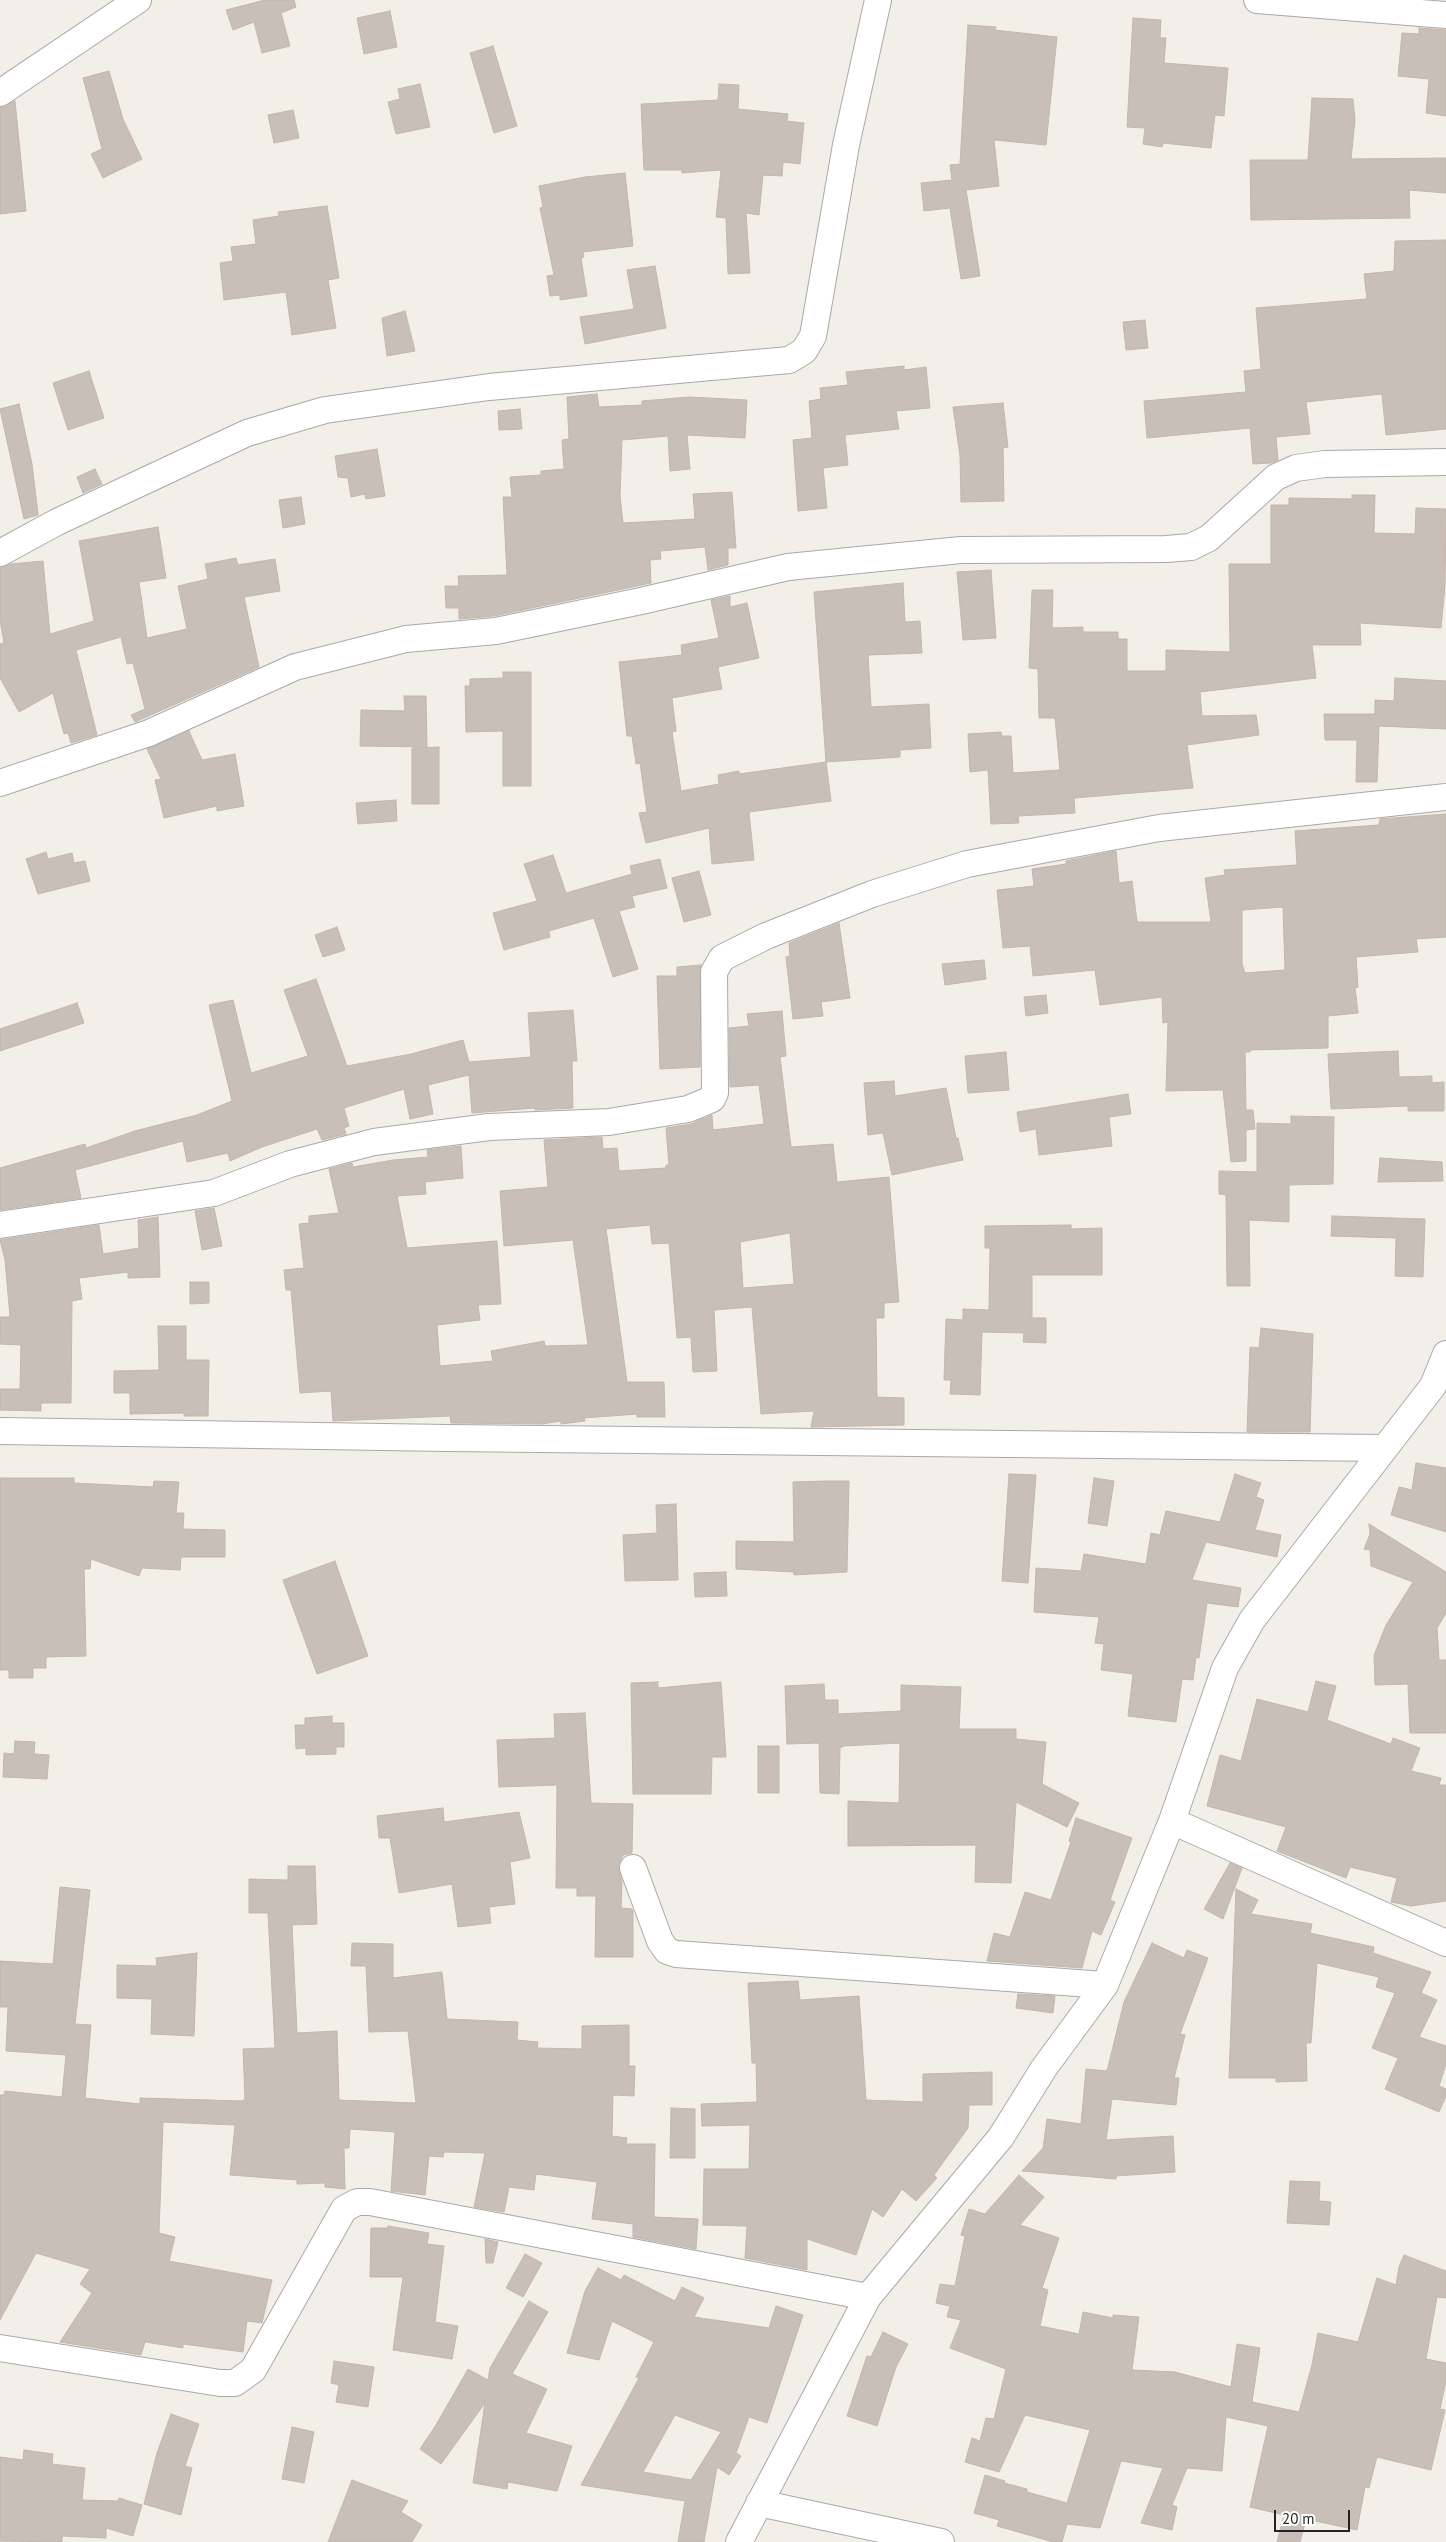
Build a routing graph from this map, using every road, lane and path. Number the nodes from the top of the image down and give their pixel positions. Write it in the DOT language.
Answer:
graph roads {
  1 [pos="138,0"];
  2 [pos="878,0"];
  3 [pos="1257,0"];
  4 [pos="1446,15"];
  5 [pos="0,93"];
  6 [pos="1446,462"];
  7 [pos="0,553"];
  8 [pos="0,783"];
  9 [pos="1446,798"];
  10 [pos="0,1224"];
  11 [pos="1446,1354"];
  12 [pos="0,1431"];
  13 [pos="1385,1448"];
  14 [pos="1172,1821"];
  15 [pos="633,1868"];
  16 [pos="1446,1943"];
  17 [pos="1105,1985"];
  18 [pos="868,2297"];
  19 [pos="0,2348"];
  20 [pos="759,2503"];
  21 [pos="739,2542"];
  22 [pos="941,2542"];
  1 -- 5 [label="street"];
  2 -- 7 [label="street"];
  3 -- 4 [label="street"];
  6 -- 8 [label="street"];
  9 -- 10 [label="street"];
  11 -- 13 [label="street"];
  12 -- 13 [label="street"];
  13 -- 14 [label="street"];
  14 -- 16 [label="street"];
  14 -- 17 [label="street"];
  15 -- 17 [label="street"];
  17 -- 18 [label="street"];
  18 -- 19 [label="street"];
  18 -- 20 [label="street"];
  20 -- 21 [label="street"];
  20 -- 22 [label="street"];
}
